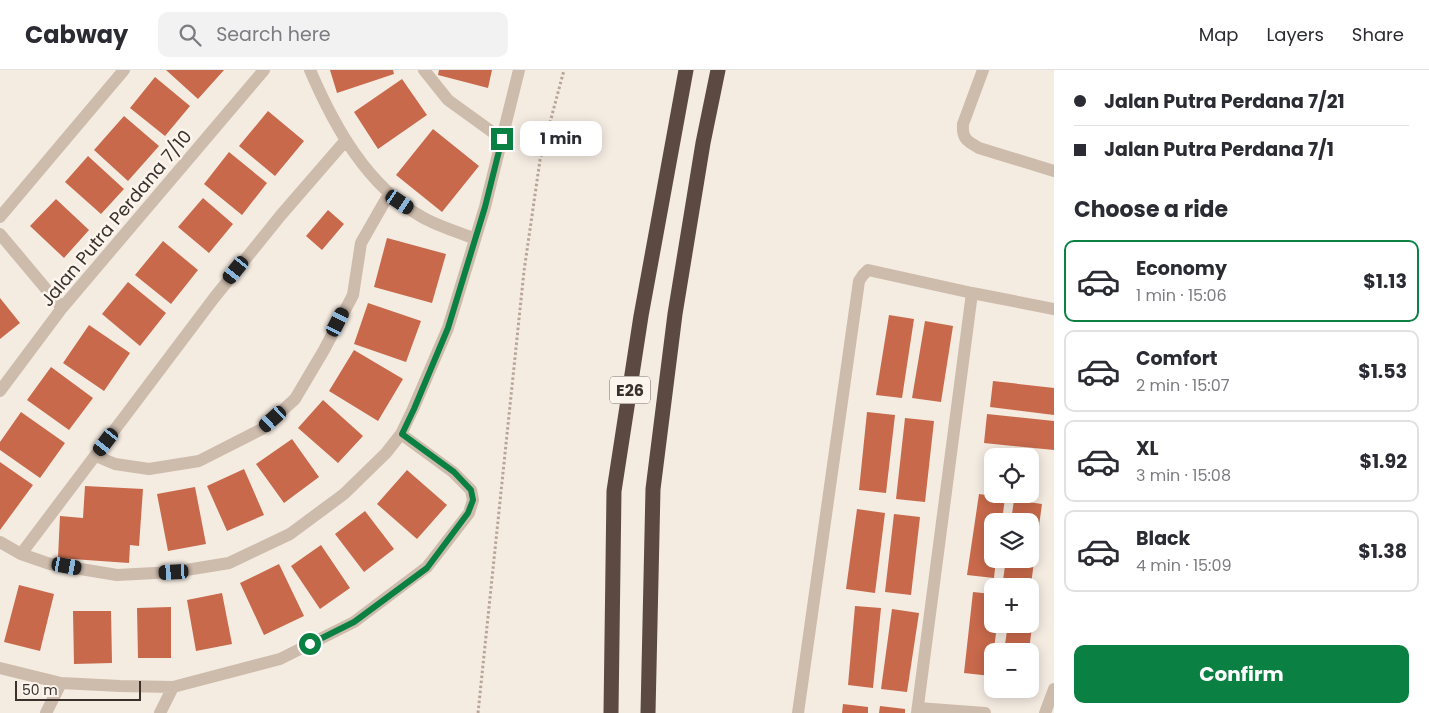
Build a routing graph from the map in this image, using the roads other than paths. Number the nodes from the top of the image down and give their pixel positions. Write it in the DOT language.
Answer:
graph roads {
  1 [pos="124,70"];
  2 [pos="264,70"];
  3 [pos="310,70"];
  4 [pos="424,70"];
  5 [pos="519,70"];
  6 [pos="686,70"];
  7 [pos="718,70"];
  8 [pos="983,70"];
  9 [pos="502,139"];
  10 [pos="346,140"];
  11 [pos="1054,171"];
  12 [pos="389,194"];
  13 [pos="0,217"];
  14 [pos="0,234"];
  15 [pos="475,239"];
  16 [pos="972,293"];
  17 [pos="62,308"];
  18 [pos="1054,309"];
  19 [pos="0,391"];
  20 [pos="402,434"];
  21 [pos="96,456"];
  22 [pos="0,542"];
  23 [pos="21,554"];
  24 [pos="0,668"];
  25 [pos="62,682"];
  26 [pos="173,687"];
  27 [pos="1054,689"];
  28 [pos="918,710"];
  29 [pos="46,713"];
  30 [pos="160,713"];
  31 [pos="611,713"];
  32 [pos="648,713"];
  33 [pos="798,713"];
  34 [pos="985,713"];
  35 [pos="1045,713"];
  1 -- 13 [label="street"];
  2 -- 17 [label="street, Jalan Putra Perdana 7/10"];
  3 -- 10 [label="street"];
  4 -- 9 [label="street"];
  5 -- 9 [label="street"];
  6 -- 31 [label="highway, E26"];
  7 -- 32 [label="highway, E26"];
  8 -- 11 [label="street"];
  9 -- 15 [label="street"];
  10 -- 12 [label="street"];
  10 -- 21 [label="street"];
  12 -- 15 [label="street"];
  12 -- 21 [label="street"];
  14 -- 17 [label="street"];
  15 -- 20 [label="street"];
  16 -- 18 [label="street"];
  16 -- 28 [label="street"];
  16 -- 33 [label="street"];
  17 -- 19 [label="street, Jalan Putra Perdana 7/10"];
  20 -- 23 [label="street"];
  20 -- 26 [label="street"];
  21 -- 23 [label="street"];
  22 -- 23 [label="street"];
  24 -- 25 [label="street"];
  25 -- 26 [label="street"];
  25 -- 29 [label="street"];
  26 -- 30 [label="street"];
  27 -- 35 [label="street"];
  28 -- 34 [label="street"];
}
